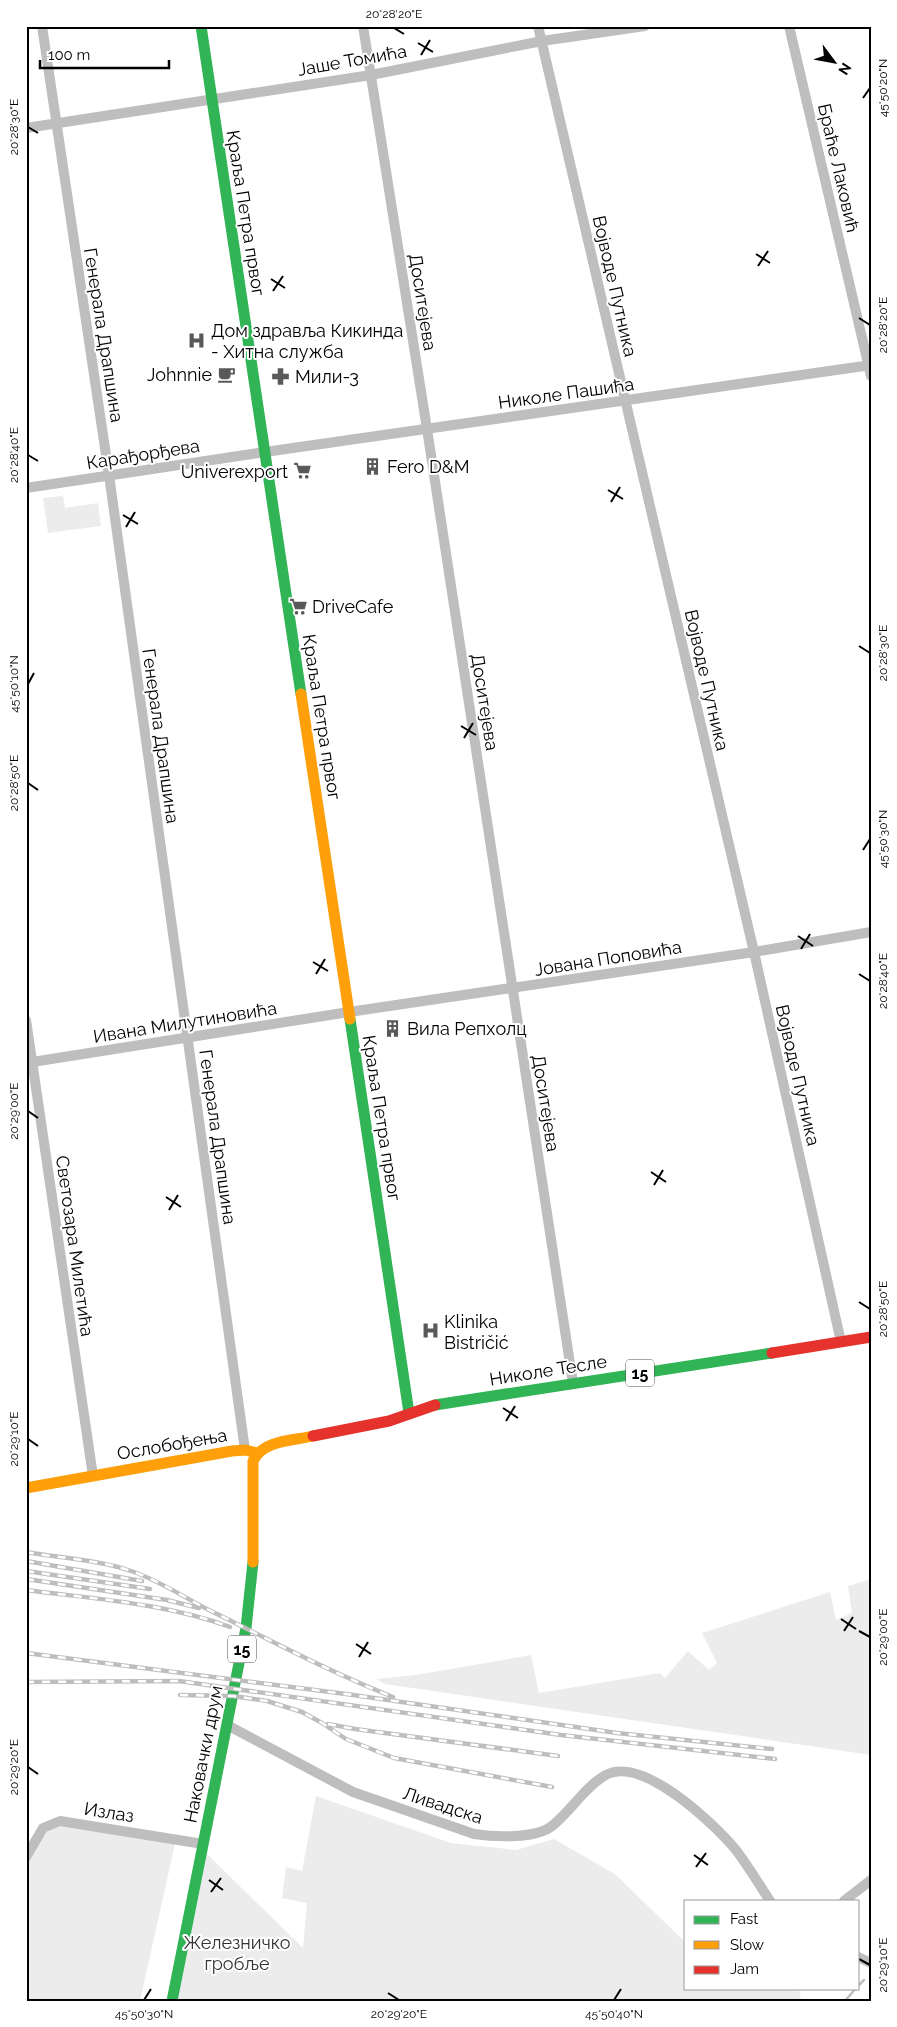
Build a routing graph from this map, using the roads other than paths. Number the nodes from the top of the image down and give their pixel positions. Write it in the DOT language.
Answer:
graph roads {
  1 [pos="42,26"];
  2 [pos="201,26"];
  3 [pos="363,26"];
  4 [pos="538,26"];
  5 [pos="644,26"];
  6 [pos="789,26"];
  7 [pos="542,41"];
  8 [pos="371,75"];
  9 [pos="212,100"];
  10 [pos="56,123"];
  11 [pos="26,128"];
  12 [pos="870,365"];
  13 [pos="871,376"];
  14 [pos="625,401"];
  15 [pos="427,429"];
  16 [pos="265,452"];
  17 [pos="108,475"];
  18 [pos="26,488"];
  19 [pos="871,932"];
  20 [pos="754,952"];
  21 [pos="512,988"];
  22 [pos="349,1012"];
  23 [pos="26,1020"];
  24 [pos="188,1038"];
  25 [pos="29,1063"];
  26 [pos="871,1337"];
  27 [pos="841,1342"];
  28 [pos="573,1383"];
  29 [pos="409,1413"];
  30 [pos="245,1450"];
  31 [pos="257,1453"];
  32 [pos="93,1476"];
  33 [pos="26,1488"];
  34 [pos="228,1725"];
  35 [pos="203,1844"];
  36 [pos="26,1856"];
  37 [pos="871,1880"];
  38 [pos="769,1900"];
  39 [pos="845,1900"];
  40 [pos="172,2001"];
  1 -- 10 [label="street, Генерала Драпшина"];
  2 -- 9 [label="main road, Краља Петра првог"];
  3 -- 8 [label="street, Доситејева"];
  4 -- 7 [label="street, Војводе Путника"];
  5 -- 7 [label="street, Јаше Томића"];
  6 -- 12 [label="street, Браће Лаковић"];
  7 -- 8 [label="street, Јаше Томића"];
  7 -- 14 [label="street, Војводе Путника"];
  8 -- 9 [label="street, Јаше Томића"];
  8 -- 15 [label="street, Доситејева"];
  9 -- 10 [label="street, Јаше Томића"];
  9 -- 16 [label="main road, Краља Петра првог"];
  10 -- 11 [label="street, Јаше Томића"];
  10 -- 17 [label="street, Генерала Драпшина"];
  12 -- 13 [label="street, Браће Лаковић"];
  12 -- 14 [label="street, Николе Пашића"];
  14 -- 15 [label="street, Николе Пашића"];
  14 -- 20 [label="street, Војводе Путника"];
  15 -- 16 [label="street, Николе Пашића"];
  15 -- 21 [label="street, Доситејева"];
  16 -- 17 [label="street, Карађорђева"];
  16 -- 22 [label="main road, Краља Петра првог"];
  17 -- 18 [label="street, Карађорђева"];
  17 -- 24 [label="street, Генерала Драпшина"];
  19 -- 20 [label="street, Јована Поповића"];
  20 -- 21 [label="street, Јована Поповића"];
  20 -- 27 [label="street, Војводе Путника"];
  21 -- 22 [label="street, Јована Поповића"];
  21 -- 28 [label="street, Доситејева"];
  22 -- 24 [label="street, Ивана Милутиновића"];
  22 -- 29 [label="main road, Краља Петра првог"];
  23 -- 25 [label="street, Светозара Милетића"];
  24 -- 25 [label="street, Ивана Милутиновића"];
  24 -- 30 [label="street, Генерала Драпшина"];
  25 -- 32 [label="street, Светозара Милетића"];
  26 -- 27 [label="main road, Николе Тесле / 15"];
  27 -- 28 [label="main road, Николе Тесле / 15"];
  28 -- 29 [label="main road, Николе Тесле / 15"];
  29 -- 31 [label="main road, 15"];
  30 -- 31 [label="main road, Ослобођења"];
  30 -- 32 [label="main road, Ослобођења"];
  31 -- 34 [label="main road, Наковачки друм / 15"];
  32 -- 33 [label="main road, Ослобођења"];
  34 -- 35 [label="main road, Наковачки друм / 15"];
  34 -- 38 [label="street, Ливадска"];
  35 -- 36 [label="street, Излаз"];
  35 -- 40 [label="main road, Наковачки друм / 15"];
  37 -- 39 [label="street"];
}
